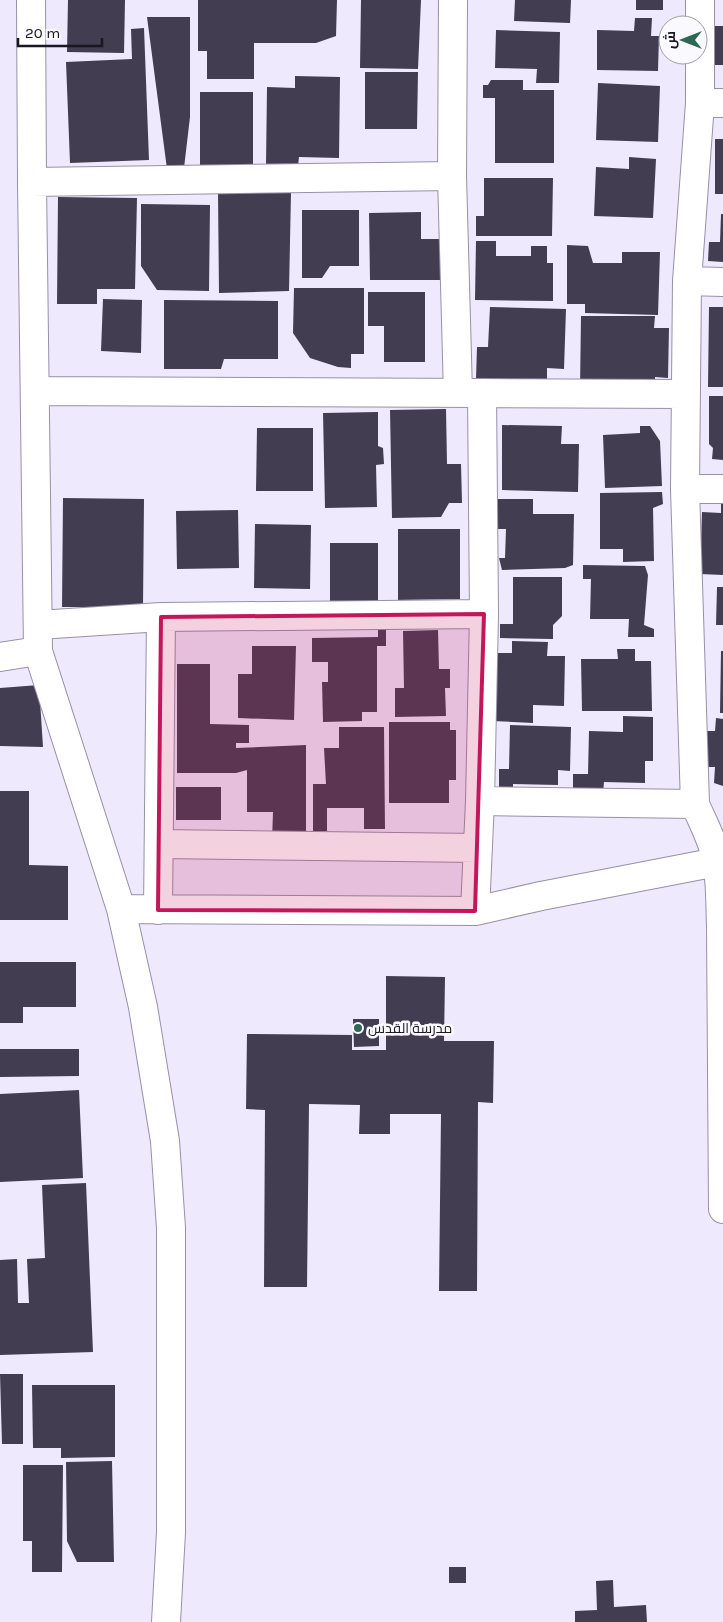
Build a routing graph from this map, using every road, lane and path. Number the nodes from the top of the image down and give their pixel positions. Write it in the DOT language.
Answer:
graph roads {
  1 [pos="31,0"];
  2 [pos="453,0"];
  3 [pos="700,0"];
  4 [pos="711,103"];
  5 [pos="452,176"];
  6 [pos="32,182"];
  7 [pos="687,281"];
  8 [pos="723,282"];
  9 [pos="35,391"];
  10 [pos="470,393"];
  11 [pos="686,394"];
  12 [pos="686,488"];
  13 [pos="723,489"];
  14 [pos="484,614"];
  15 [pos="161,618"];
  16 [pos="38,638"];
  17 [pos="0,657"];
  18 [pos="480,801"];
  19 [pos="695,804"];
  20 [pos="159,844"];
  21 [pos="717,844"];
  22 [pos="478,848"];
  23 [pos="121,909"];
  24 [pos="158,910"];
  25 [pos="475,911"];
  26 [pos="723,1210"];
  27 [pos="166,1622"];
  1 -- 6 [label="street"];
  2 -- 5 [label="street"];
  3 -- 4 [label="street"];
  4 -- 7 [label="street"];
  5 -- 6 [label="street"];
  5 -- 10 [label="street"];
  6 -- 9 [label="street"];
  7 -- 8 [label="street"];
  7 -- 11 [label="street"];
  9 -- 10 [label="street"];
  9 -- 16 [label="street"];
  10 -- 11 [label="street"];
  10 -- 14 [label="street"];
  11 -- 12 [label="street"];
  12 -- 13 [label="street"];
  12 -- 19 [label="street"];
  14 -- 15 [label="street"];
  14 -- 18 [label="street"];
  15 -- 16 [label="street"];
  15 -- 20 [label="street"];
  16 -- 17 [label="street"];
  16 -- 23 [label="street"];
  18 -- 19 [label="street"];
  18 -- 22 [label="street"];
  19 -- 21 [label="street"];
  20 -- 22 [label="street"];
  20 -- 24 [label="street"];
  21 -- 25 [label="street"];
  21 -- 26 [label="street"];
  22 -- 25 [label="street"];
  23 -- 24 [label="street"];
  23 -- 27 [label="street"];
  24 -- 25 [label="street"];
}
